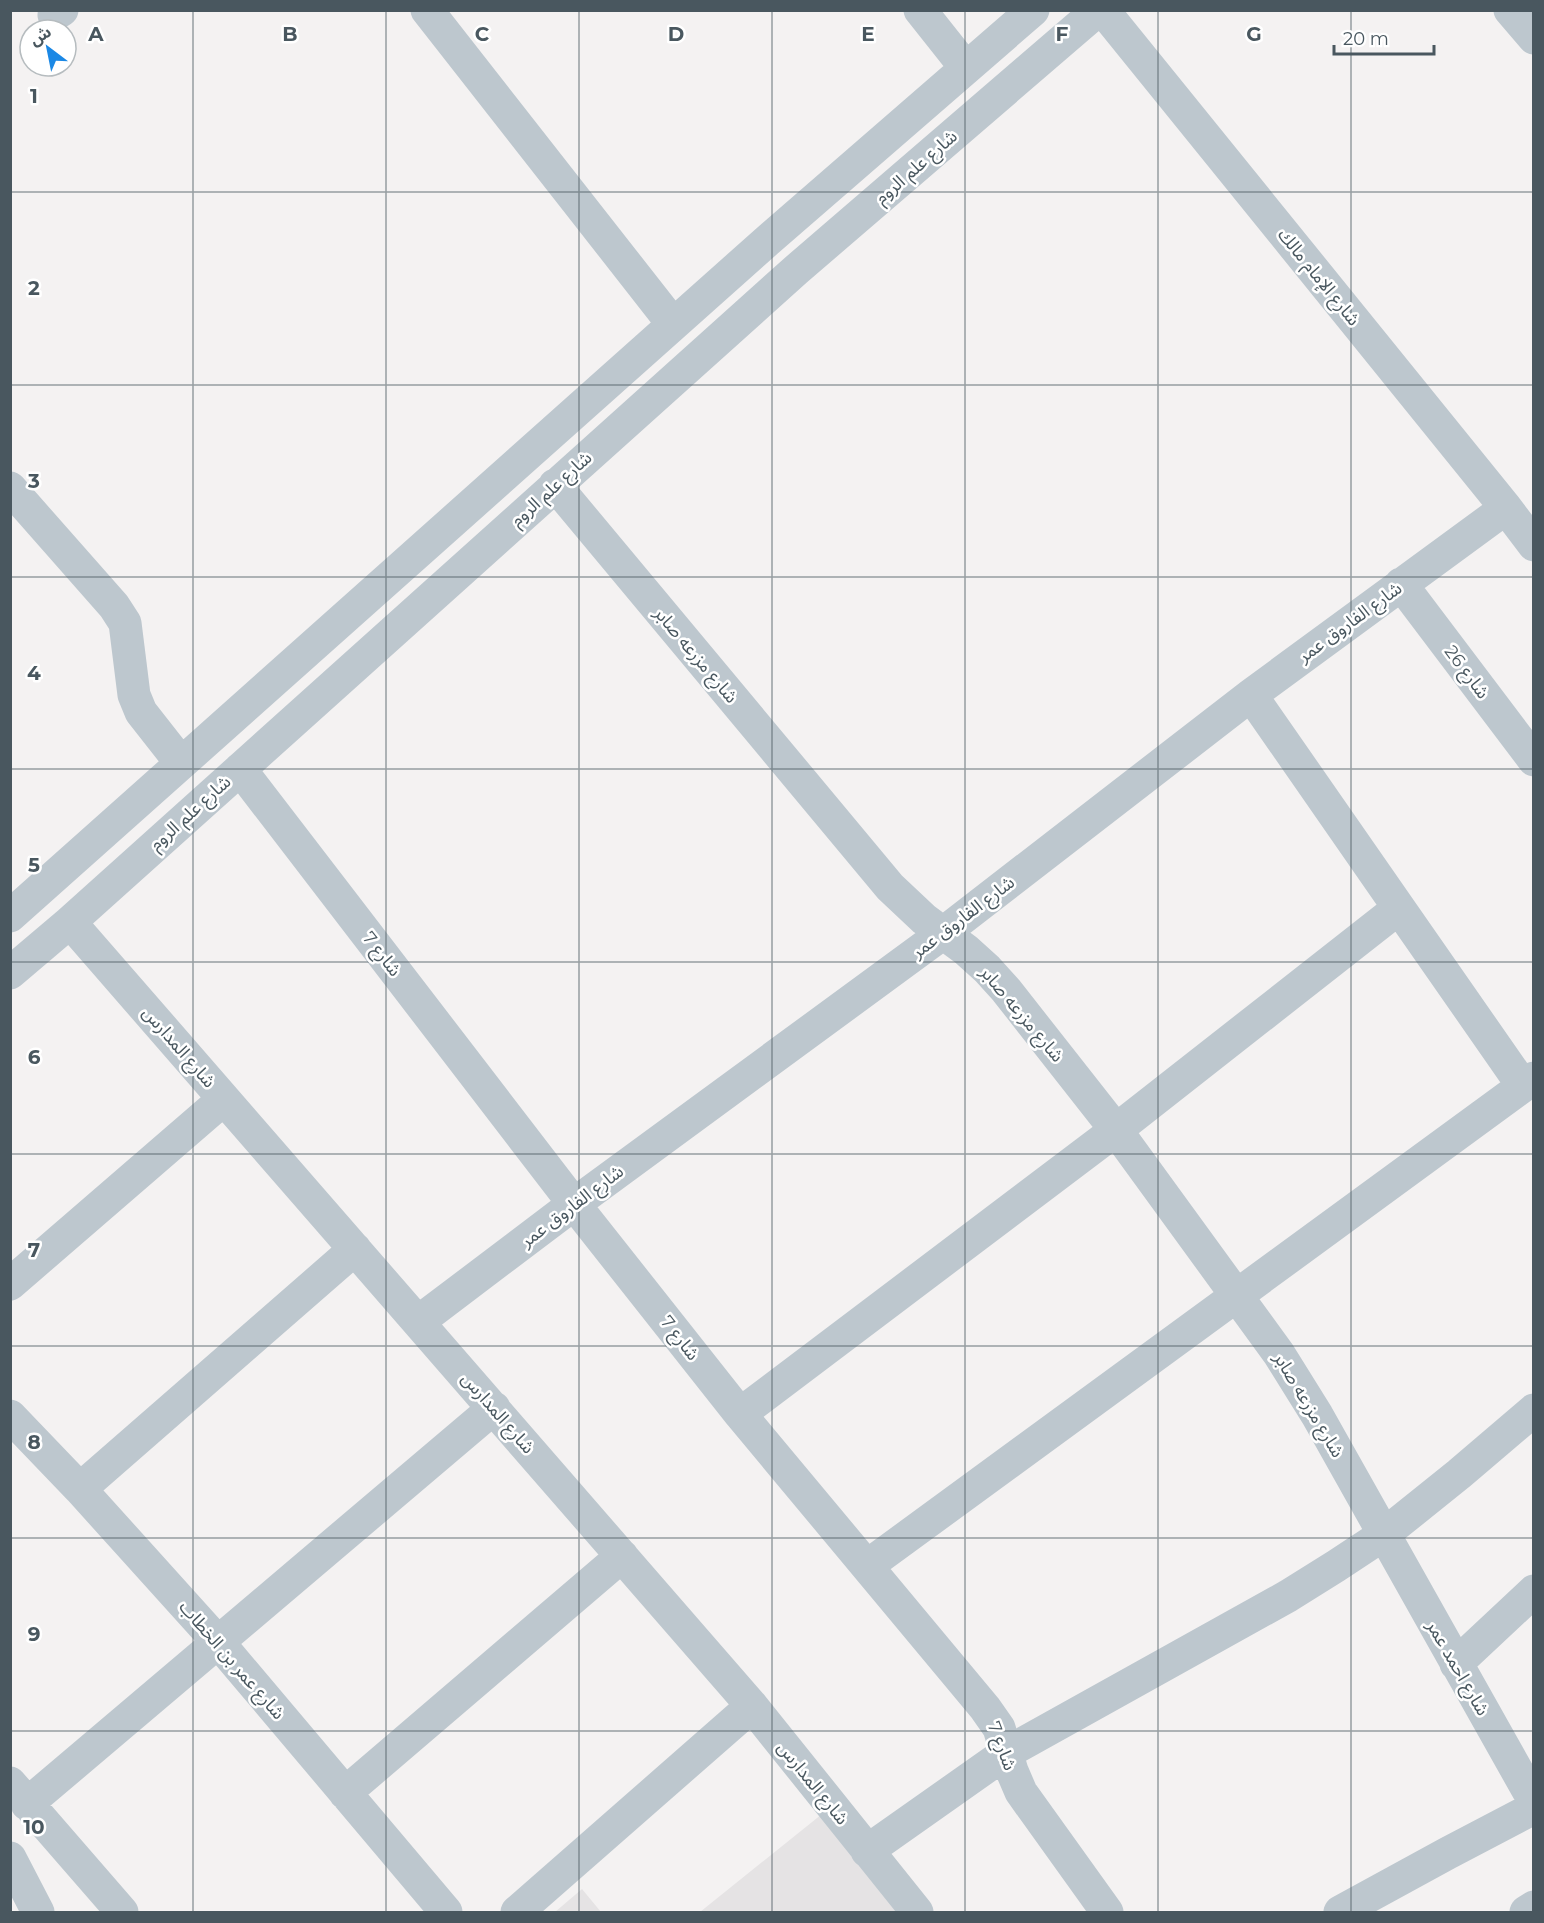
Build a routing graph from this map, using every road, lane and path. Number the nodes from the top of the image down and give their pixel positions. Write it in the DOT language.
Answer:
graph roads {
  1 [pos="427,10"];
  2 [pos="920,10"];
  3 [pos="1033,10"];
  4 [pos="1098,10"];
  5 [pos="1103,10"];
  6 [pos="1510,10"];
  7 [pos="1533,38"];
  8 [pos="966,68"];
  9 [pos="767,241"];
  10 [pos="796,270"];
  11 [pos="673,324"];
  12 [pos="555,485"];
  13 [pos="10,488"];
  14 [pos="1506,508"];
  15 [pos="1533,545"];
  16 [pos="1401,584"];
  17 [pos="1251,695"];
  18 [pos="1533,760"];
  19 [pos="181,763"];
  20 [pos="240,769"];
  21 [pos="124,815"];
  22 [pos="154,846"];
  23 [pos="1399,908"];
  24 [pos="10,916"];
  25 [pos="70,922"];
  26 [pos="942,934"];
  27 [pos="10,973"];
  28 [pos="1528,1082"];
  29 [pos="224,1099"];
  30 [pos="1116,1130"];
  31 [pos="574,1204"];
  32 [pos="355,1250"];
  33 [pos="10,1284"];
  34 [pos="1237,1296"];
  35 [pos="418,1322"];
  36 [pos="494,1408"];
  37 [pos="1533,1410"];
  38 [pos="740,1414"];
  39 [pos="10,1416"];
  40 [pos="80,1489"];
  41 [pos="1383,1534"];
  42 [pos="622,1556"];
  43 [pos="867,1566"];
  44 [pos="1533,1591"];
  45 [pos="218,1642"];
  46 [pos="1456,1664"];
  47 [pos="752,1706"];
  48 [pos="1006,1753"];
  49 [pos="19,1793"];
  50 [pos="345,1793"];
  51 [pos="1533,1801"];
  52 [pos="1533,1808"];
  53 [pos="867,1851"];
  54 [pos="10,1858"];
  55 [pos="1533,1907"];
  56 [pos="38,1912"];
  57 [pos="122,1912"];
  58 [pos="446,1912"];
  59 [pos="517,1912"];
  60 [pos="917,1912"];
  61 [pos="1107,1912"];
  62 [pos="1340,1912"];
  63 [pos="1526,1912"];
  1 -- 11 [label="street"];
  2 -- 8 [label="street"];
  3 -- 8 [label="street"];
  4 -- 10 [label="street, شارع علم الروم"];
  5 -- 14 [label="street, شارع الإمام مالك"];
  6 -- 7 [label="street"];
  8 -- 9 [label="street"];
  9 -- 10 [label="street"];
  9 -- 11 [label="street"];
  10 -- 12 [label="street, شارع علم الروم"];
  11 -- 19 [label="street"];
  12 -- 20 [label="street, شارع علم الروم"];
  12 -- 26 [label="street, شارع مزرعه صابر"];
  13 -- 19 [label="street"];
  14 -- 15 [label="street, شارع الإمام مالك"];
  14 -- 16 [label="street, شارع الفاروق عمر"];
  16 -- 17 [label="street, شارع الفاروق عمر"];
  16 -- 18 [label="street, شارع 26"];
  17 -- 23 [label="street"];
  17 -- 26 [label="street, شارع الفاروق عمر"];
  19 -- 21 [label="street"];
  20 -- 22 [label="street, شارع علم الروم"];
  20 -- 31 [label="street, شارع 7"];
  21 -- 22 [label="street"];
  21 -- 24 [label="street"];
  22 -- 25 [label="street, شارع علم الروم"];
  23 -- 28 [label="street"];
  23 -- 30 [label="street"];
  25 -- 27 [label="street, شارع علم الروم"];
  25 -- 29 [label="street, شارع المدارس"];
  26 -- 30 [label="street, شارع مزرعه صابر"];
  26 -- 31 [label="street, شارع الفاروق عمر"];
  28 -- 34 [label="street"];
  29 -- 32 [label="street, شارع المدارس"];
  29 -- 33 [label="street"];
  30 -- 34 [label="street, شارع مزرعه صابر"];
  30 -- 38 [label="street"];
  31 -- 35 [label="street, شارع الفاروق عمر"];
  31 -- 38 [label="street, شارع 7"];
  32 -- 35 [label="street, شارع المدارس"];
  32 -- 40 [label="street"];
  34 -- 41 [label="street, شارع مزرعه صابر"];
  34 -- 43 [label="street"];
  35 -- 36 [label="street, شارع المدارس"];
  36 -- 42 [label="street, شارع المدارس"];
  36 -- 45 [label="street"];
  37 -- 41 [label="street"];
  38 -- 43 [label="street, شارع 7"];
  39 -- 40 [label="street, شارع عمر بن الخطاب"];
  40 -- 45 [label="street, شارع عمر بن الخطاب"];
  41 -- 46 [label="street, شارع احمد عمر"];
  41 -- 48 [label="street"];
  42 -- 47 [label="street, شارع المدارس"];
  42 -- 50 [label="street"];
  43 -- 48 [label="street, شارع 7"];
  44 -- 46 [label="street"];
  45 -- 49 [label="street"];
  45 -- 50 [label="street, شارع عمر بن الخطاب"];
  46 -- 51 [label="street, شارع احمد عمر"];
  47 -- 53 [label="street, شارع المدارس"];
  47 -- 59 [label="street"];
  48 -- 53 [label="street"];
  48 -- 61 [label="street, شارع 7"];
  49 -- 57 [label="street"];
  50 -- 58 [label="street, شارع عمر بن الخطاب"];
  52 -- 62 [label="street"];
  53 -- 60 [label="street, شارع المدارس"];
  54 -- 56 [label="street"];
  55 -- 63 [label="street"];
}
